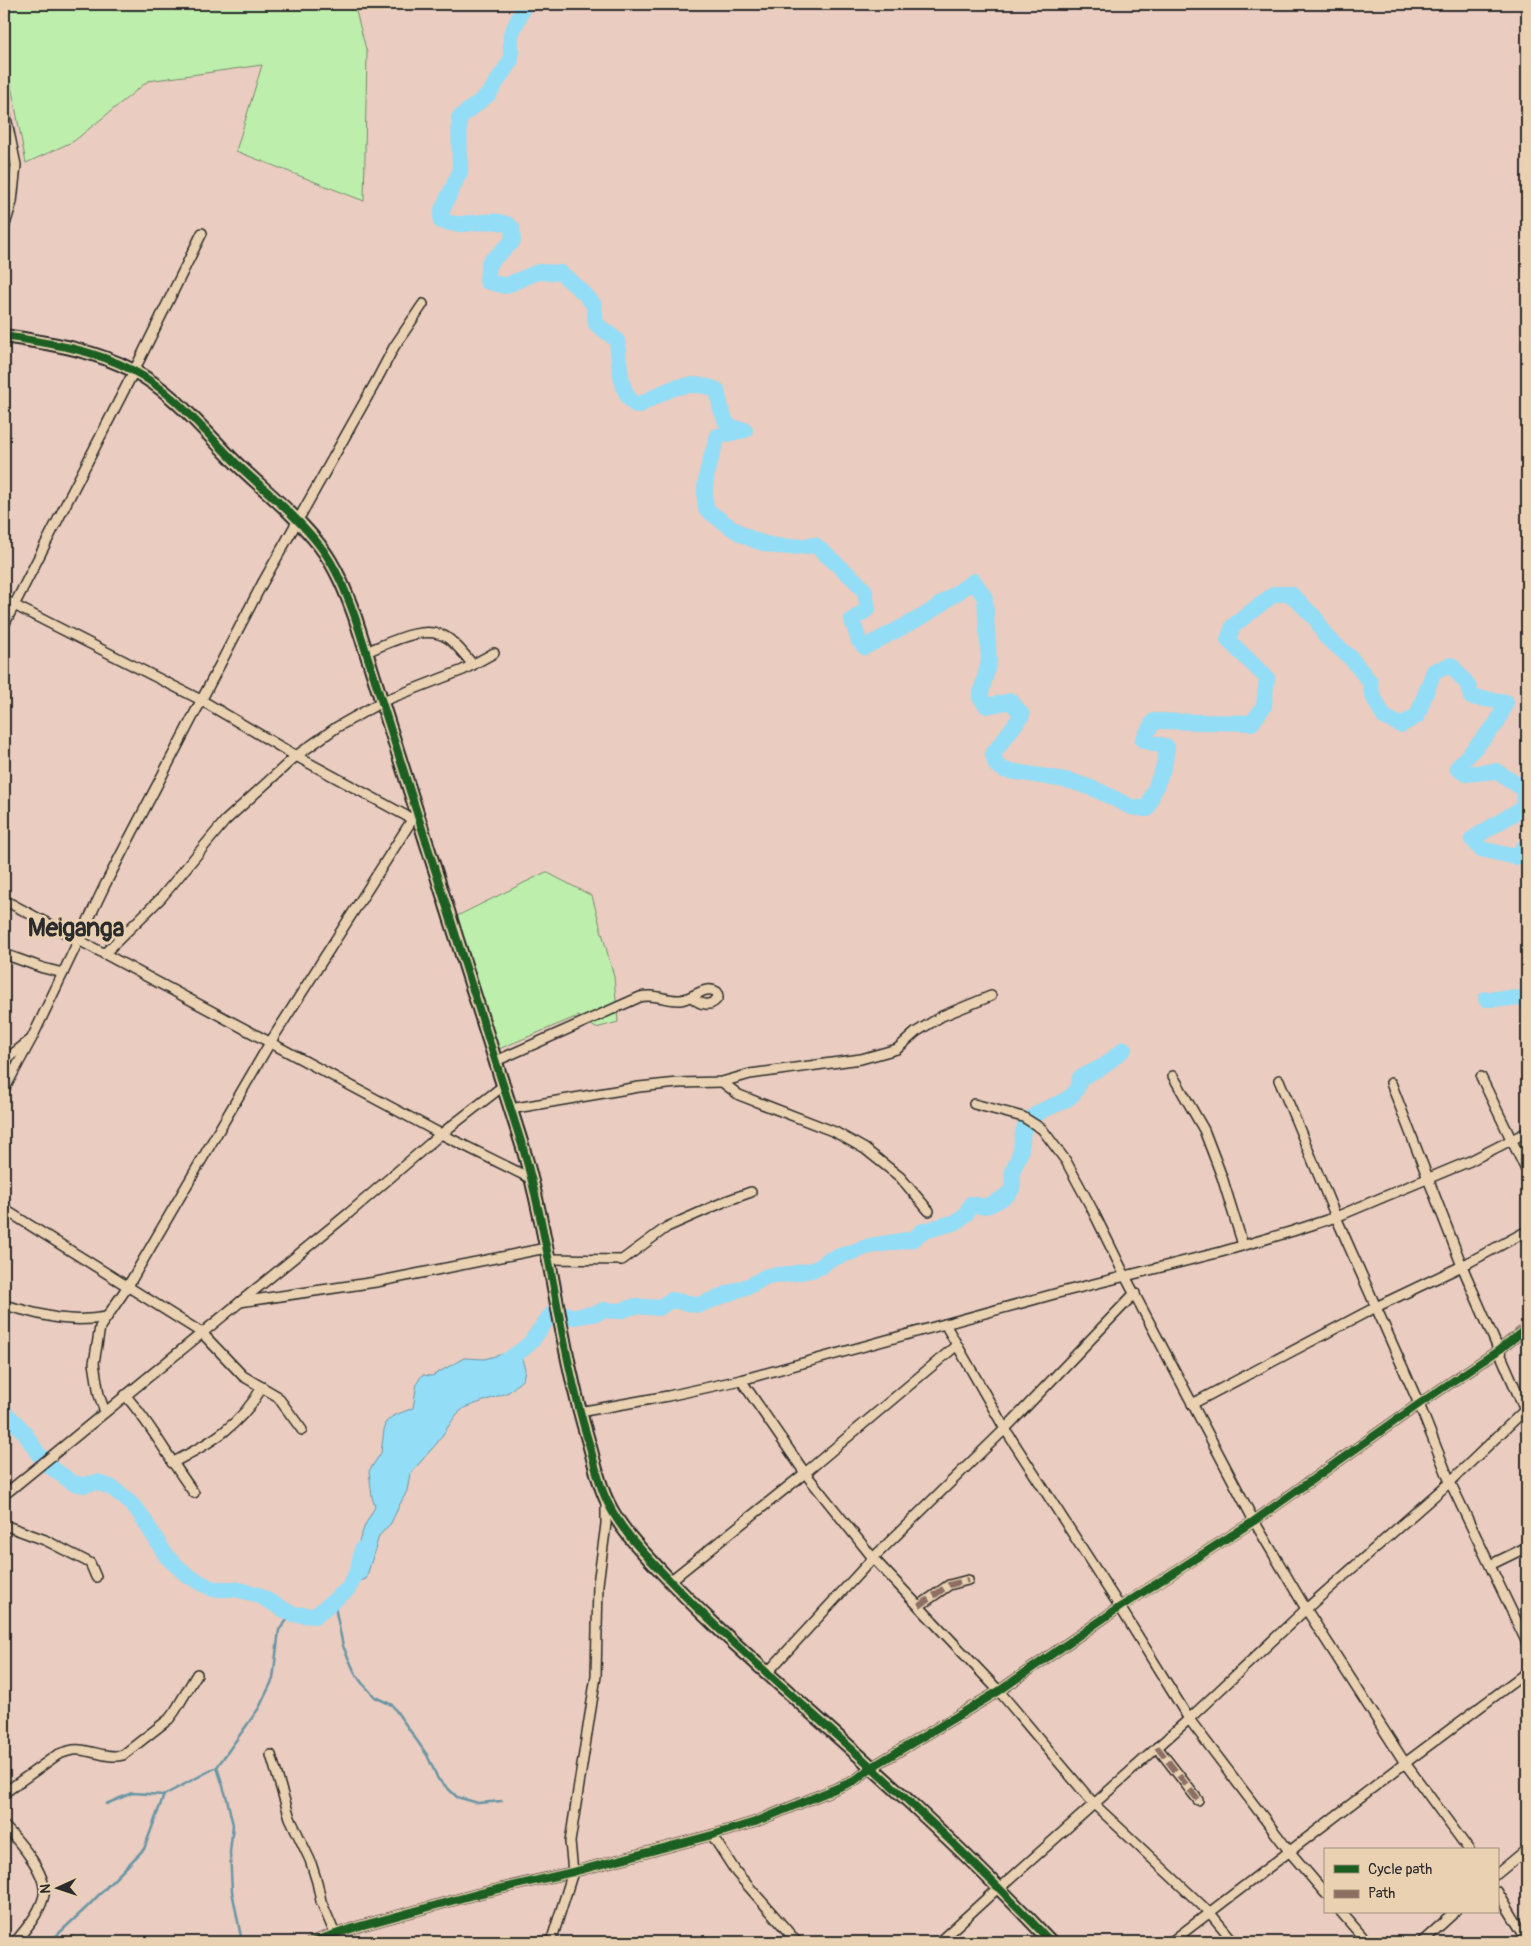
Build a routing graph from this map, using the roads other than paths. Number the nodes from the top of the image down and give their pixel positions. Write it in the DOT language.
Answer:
graph roads {
  1 [pos="4,108"];
  2 [pos="4,228"];
  3 [pos="202,233"];
  4 [pos="423,304"];
  5 [pos="4,336"];
  6 [pos="134,371"];
  7 [pos="297,521"];
  8 [pos="4,600"];
  9 [pos="14,606"];
  10 [pos="4,624"];
  11 [pos="366,652"];
  12 [pos="494,653"];
  13 [pos="474,665"];
  14 [pos="201,700"];
  15 [pos="383,701"];
  16 [pos="296,756"];
  17 [pos="414,815"];
  18 [pos="4,900"];
  19 [pos="79,940"];
  20 [pos="4,954"];
  21 [pos="104,954"];
  22 [pos="63,974"];
  23 [pos="991,996"];
  24 [pos="692,997"];
  25 [pos="32,1038"];
  26 [pos="270,1042"];
  27 [pos="496,1061"];
  28 [pos="4,1062"];
  29 [pos="1173,1076"];
  30 [pos="1481,1077"];
  31 [pos="1279,1080"];
  32 [pos="722,1082"];
  33 [pos="1391,1084"];
  34 [pos="503,1086"];
  35 [pos="4,1090"];
  36 [pos="974,1104"];
  37 [pos="510,1109"];
  38 [pos="1527,1132"];
  39 [pos="441,1134"];
  40 [pos="1513,1140"];
  41 [pos="1527,1172"];
  42 [pos="532,1179"];
  43 [pos="1426,1179"];
  44 [pos="751,1192"];
  45 [pos="4,1209"];
  46 [pos="929,1211"];
  47 [pos="1336,1217"];
  48 [pos="1527,1231"];
  49 [pos="1243,1246"];
  50 [pos="547,1254"];
  51 [pos="1462,1266"];
  52 [pos="1125,1276"];
  53 [pos="128,1286"];
  54 [pos="1135,1293"];
  55 [pos="240,1302"];
  56 [pos="4,1305"];
  57 [pos="1376,1307"];
  58 [pos="107,1317"];
  59 [pos="945,1324"];
  60 [pos="1527,1328"];
  61 [pos="202,1333"];
  62 [pos="957,1345"];
  63 [pos="1499,1350"];
  64 [pos="741,1380"];
  65 [pos="262,1387"];
  66 [pos="126,1395"];
  67 [pos="1192,1404"];
  68 [pos="1419,1404"];
  69 [pos="1527,1411"];
  70 [pos="105,1412"];
  71 [pos="579,1412"];
  72 [pos="1005,1429"];
  73 [pos="302,1430"];
  74 [pos="172,1463"];
  75 [pos="805,1473"];
  76 [pos="1450,1482"];
  77 [pos="194,1493"];
  78 [pos="4,1495"];
  79 [pos="606,1501"];
  80 [pos="1254,1521"];
  81 [pos="4,1525"];
  82 [pos="1527,1547"];
  83 [pos="873,1558"];
  84 [pos="1490,1565"];
  85 [pos="96,1577"];
  86 [pos="968,1580"];
  87 [pos="670,1581"];
  88 [pos="919,1606"];
  89 [pos="1120,1607"];
  90 [pos="1306,1609"];
  91 [pos="1527,1643"];
  92 [pos="767,1672"];
  93 [pos="1527,1672"];
  94 [pos="197,1674"];
  95 [pos="999,1691"];
  96 [pos="1189,1719"];
  97 [pos="1157,1747"];
  98 [pos="271,1755"];
  99 [pos="1405,1763"];
  100 [pos="872,1767"];
  101 [pos="4,1793"];
  102 [pos="1198,1800"];
  103 [pos="1094,1804"];
  104 [pos="4,1826"];
  105 [pos="712,1835"];
  106 [pos="1468,1848"];
  107 [pos="1527,1849"];
  108 [pos="1289,1851"];
  109 [pos="574,1872"];
  110 [pos="1498,1873"];
  111 [pos="1000,1887"];
  112 [pos="1324,1892"];
  113 [pos="1498,1893"];
  114 [pos="1210,1913"];
  115 [pos="1343,1914"];
  116 [pos="1453,1914"];
  117 [pos="335,1934"];
  118 [pos="1527,1940"];
  119 [pos="15,1942"];
  120 [pos="311,1942"];
  121 [pos="551,1942"];
  122 [pos="797,1942"];
  123 [pos="939,1942"];
  124 [pos="1051,1942"];
  125 [pos="1171,1942"];
  126 [pos="1234,1942"];
  127 [pos="1367,1942"];
  128 [pos="1422,1942"];
  1 -- 2 [label="street"];
  3 -- 6 [label="street"];
  4 -- 7 [label="street"];
  5 -- 6 [label="street"];
  6 -- 7 [label="street"];
  6 -- 9 [label="street"];
  7 -- 11 [label="street"];
  7 -- 14 [label="street"];
  8 -- 9 [label="street"];
  9 -- 10 [label="street"];
  9 -- 14 [label="street"];
  11 -- 13 [label="street"];
  11 -- 15 [label="street"];
  12 -- 13 [label="street"];
  13 -- 15 [label="street"];
  14 -- 16 [label="street"];
  14 -- 19 [label="street"];
  15 -- 16 [label="street"];
  15 -- 17 [label="street"];
  16 -- 17 [label="street"];
  16 -- 21 [label="street"];
  17 -- 26 [label="street"];
  17 -- 27 [label="street"];
  18 -- 19 [label="street"];
  19 -- 21 [label="street"];
  19 -- 22 [label="street"];
  20 -- 22 [label="street"];
  21 -- 26 [label="street"];
  22 -- 25 [label="street"];
  23 -- 32 [label="street"];
  24 -- 27 [label="street"];
  25 -- 28 [label="street"];
  25 -- 35 [label="street"];
  26 -- 39 [label="street"];
  26 -- 53 [label="street"];
  27 -- 34 [label="street"];
  29 -- 49 [label="street"];
  30 -- 40 [label="street"];
  31 -- 47 [label="street"];
  32 -- 37 [label="street"];
  32 -- 46 [label="street"];
  33 -- 43 [label="street"];
  34 -- 37 [label="street"];
  34 -- 39 [label="street"];
  36 -- 52 [label="street"];
  37 -- 42 [label="street"];
  38 -- 40 [label="street"];
  39 -- 42 [label="street"];
  39 -- 55 [label="street"];
  40 -- 41 [label="street"];
  40 -- 43 [label="street"];
  42 -- 50 [label="street"];
  43 -- 47 [label="street"];
  43 -- 51 [label="street"];
  44 -- 50 [label="street"];
  45 -- 53 [label="street"];
  47 -- 49 [label="street"];
  47 -- 57 [label="street"];
  48 -- 51 [label="street"];
  49 -- 52 [label="street"];
  50 -- 55 [label="street"];
  50 -- 71 [label="street"];
  51 -- 57 [label="street"];
  51 -- 63 [label="street"];
  52 -- 54 [label="street"];
  52 -- 59 [label="street"];
  53 -- 58 [label="street"];
  53 -- 61 [label="street"];
  54 -- 67 [label="street"];
  54 -- 72 [label="street"];
  55 -- 61 [label="street"];
  56 -- 58 [label="street"];
  57 -- 67 [label="street"];
  57 -- 68 [label="street"];
  58 -- 70 [label="street"];
  59 -- 62 [label="street"];
  59 -- 64 [label="street"];
  60 -- 63 [label="street"];
  61 -- 65 [label="street"];
  61 -- 66 [label="street"];
  62 -- 72 [label="street"];
  62 -- 75 [label="street"];
  63 -- 68 [label="street"];
  63 -- 69 [label="street"];
  64 -- 71 [label="street"];
  64 -- 75 [label="street"];
  65 -- 73 [label="street"];
  65 -- 74 [label="street"];
  66 -- 70 [label="street"];
  66 -- 74 [label="street"];
  67 -- 80 [label="street"];
  68 -- 76 [label="street"];
  68 -- 80 [label="street"];
  69 -- 76 [label="street"];
  70 -- 78 [label="street"];
  71 -- 79 [label="street"];
  72 -- 83 [label="street"];
  72 -- 89 [label="street"];
  74 -- 77 [label="street"];
  75 -- 83 [label="street"];
  75 -- 87 [label="street"];
  76 -- 84 [label="street"];
  76 -- 90 [label="street"];
  79 -- 87 [label="street"];
  79 -- 109 [label="street"];
  80 -- 89 [label="street"];
  80 -- 90 [label="street"];
  81 -- 85 [label="street"];
  82 -- 84 [label="street"];
  83 -- 88 [label="street"];
  83 -- 92 [label="street"];
  84 -- 91 [label="street"];
  86 -- 88 [label="street"];
  87 -- 92 [label="street"];
  88 -- 95 [label="street"];
  89 -- 95 [label="street"];
  89 -- 96 [label="street"];
  90 -- 96 [label="street"];
  90 -- 99 [label="street"];
  92 -- 100 [label="street"];
  93 -- 99 [label="street"];
  94 -- 101 [label="street"];
  95 -- 100 [label="street"];
  95 -- 103 [label="street"];
  96 -- 97 [label="street"];
  96 -- 108 [label="street"];
  97 -- 102 [label="street"];
  97 -- 103 [label="street"];
  98 -- 117 [label="street"];
  99 -- 106 [label="street"];
  99 -- 108 [label="street"];
  100 -- 105 [label="street"];
  100 -- 111 [label="street"];
  103 -- 111 [label="street"];
  103 -- 114 [label="street"];
  104 -- 119 [label="street"];
  105 -- 109 [label="street"];
  105 -- 122 [label="street"];
  107 -- 110 [label="street"];
  108 -- 112 [label="street"];
  108 -- 114 [label="street"];
  109 -- 117 [label="street"];
  109 -- 121 [label="street"];
  111 -- 123 [label="street"];
  111 -- 124 [label="street"];
  113 -- 118 [label="street"];
  114 -- 125 [label="street"];
  114 -- 126 [label="street"];
  115 -- 127 [label="street"];
  116 -- 128 [label="street"];
  117 -- 120 [label="street"];
}
